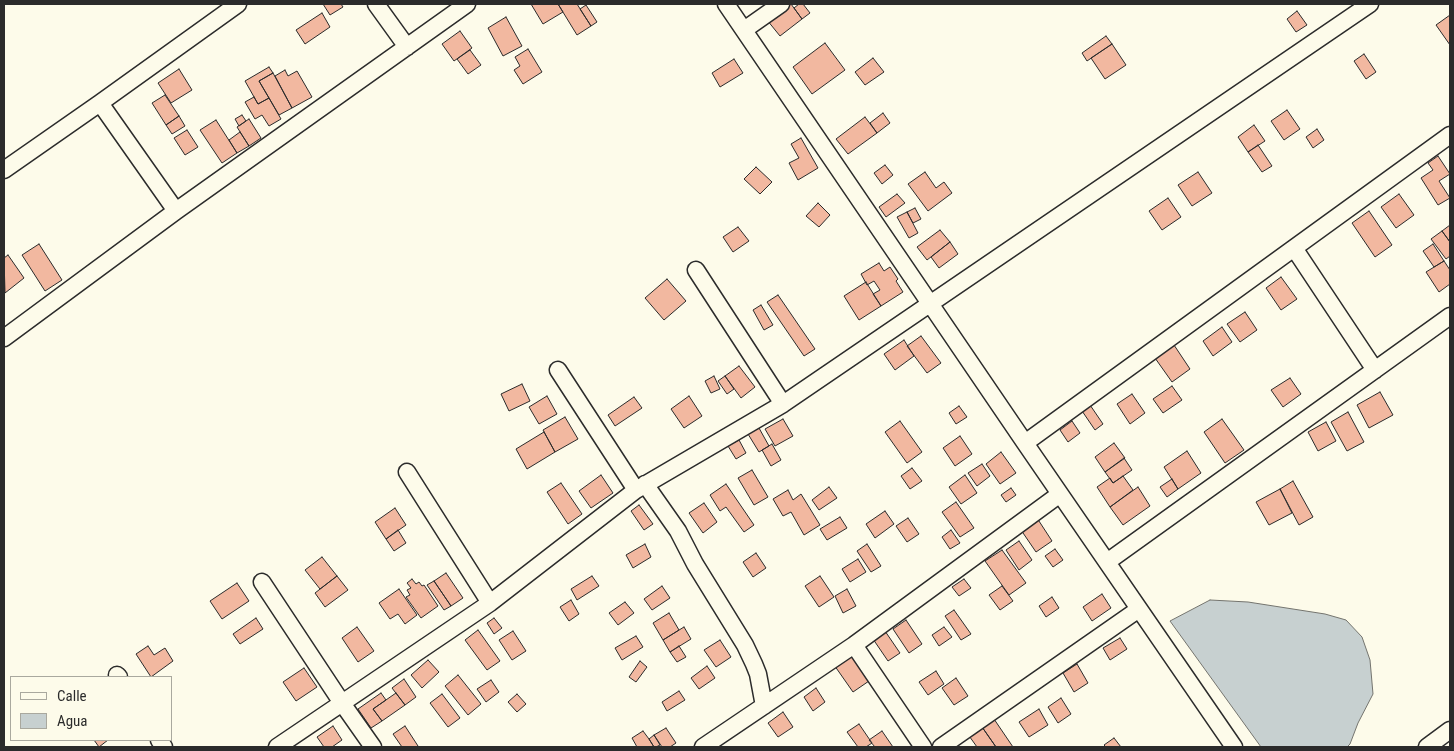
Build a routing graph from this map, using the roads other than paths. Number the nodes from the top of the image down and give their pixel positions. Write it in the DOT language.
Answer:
graph roads {
  1 [pos="238,4"];
  2 [pos="376,4"];
  3 [pos="467,4"];
  4 [pos="726,4"];
  5 [pos="781,4"];
  6 [pos="1370,4"];
  7 [pos="744,30"];
  8 [pos="407,47"];
  9 [pos="100,103"];
  10 [pos="1450,134"];
  11 [pos="4,170"];
  12 [pos="176,211"];
  13 [pos="1294,248"];
  14 [pos="696,270"];
  15 [pos="930,304"];
  16 [pos="1450,316"];
  17 [pos="4,338"];
  18 [pos="558,370"];
  19 [pos="1375,370"];
  20 [pos="783,404"];
  21 [pos="1025,443"];
  22 [pos="407,472"];
  23 [pos="641,487"];
  24 [pos="1060,494"];
  25 [pos="1107,562"];
  26 [pos="262,582"];
  27 [pos="490,603"];
  28 [pos="1139,609"];
  29 [pos="854,645"];
  30 [pos="342,703"];
  31 [pos="764,706"];
  32 [pos="1450,730"];
  33 [pos="1229,745"];
  34 [pos="1432,746"];
  35 [pos="277,747"];
  36 [pos="374,747"];
  37 [pos="703,747"];
  38 [pos="923,747"];
  39 [pos="941,747"];
  1 -- 9 [label="street"];
  2 -- 8 [label="street"];
  3 -- 8 [label="street"];
  4 -- 7 [label="street"];
  5 -- 7 [label="street"];
  6 -- 15 [label="street"];
  7 -- 15 [label="street"];
  8 -- 12 [label="street"];
  9 -- 11 [label="street"];
  9 -- 12 [label="street"];
  10 -- 13 [label="street"];
  12 -- 17 [label="street"];
  13 -- 19 [label="street"];
  13 -- 21 [label="street"];
  14 -- 20 [label="street"];
  15 -- 20 [label="street"];
  15 -- 21 [label="street"];
  16 -- 19 [label="street"];
  18 -- 23 [label="street"];
  19 -- 25 [label="street"];
  20 -- 23 [label="street"];
  21 -- 24 [label="street"];
  22 -- 27 [label="street"];
  23 -- 27 [label="street"];
  23 -- 31 [label="street"];
  24 -- 25 [label="street"];
  24 -- 29 [label="street"];
  25 -- 28 [label="street"];
  26 -- 30 [label="street"];
  27 -- 30 [label="street"];
  28 -- 33 [label="street"];
  28 -- 39 [label="street"];
  29 -- 31 [label="street"];
  29 -- 38 [label="street"];
  30 -- 35 [label="street"];
  30 -- 36 [label="street"];
  31 -- 37 [label="street"];
  32 -- 34 [label="street"];
}
